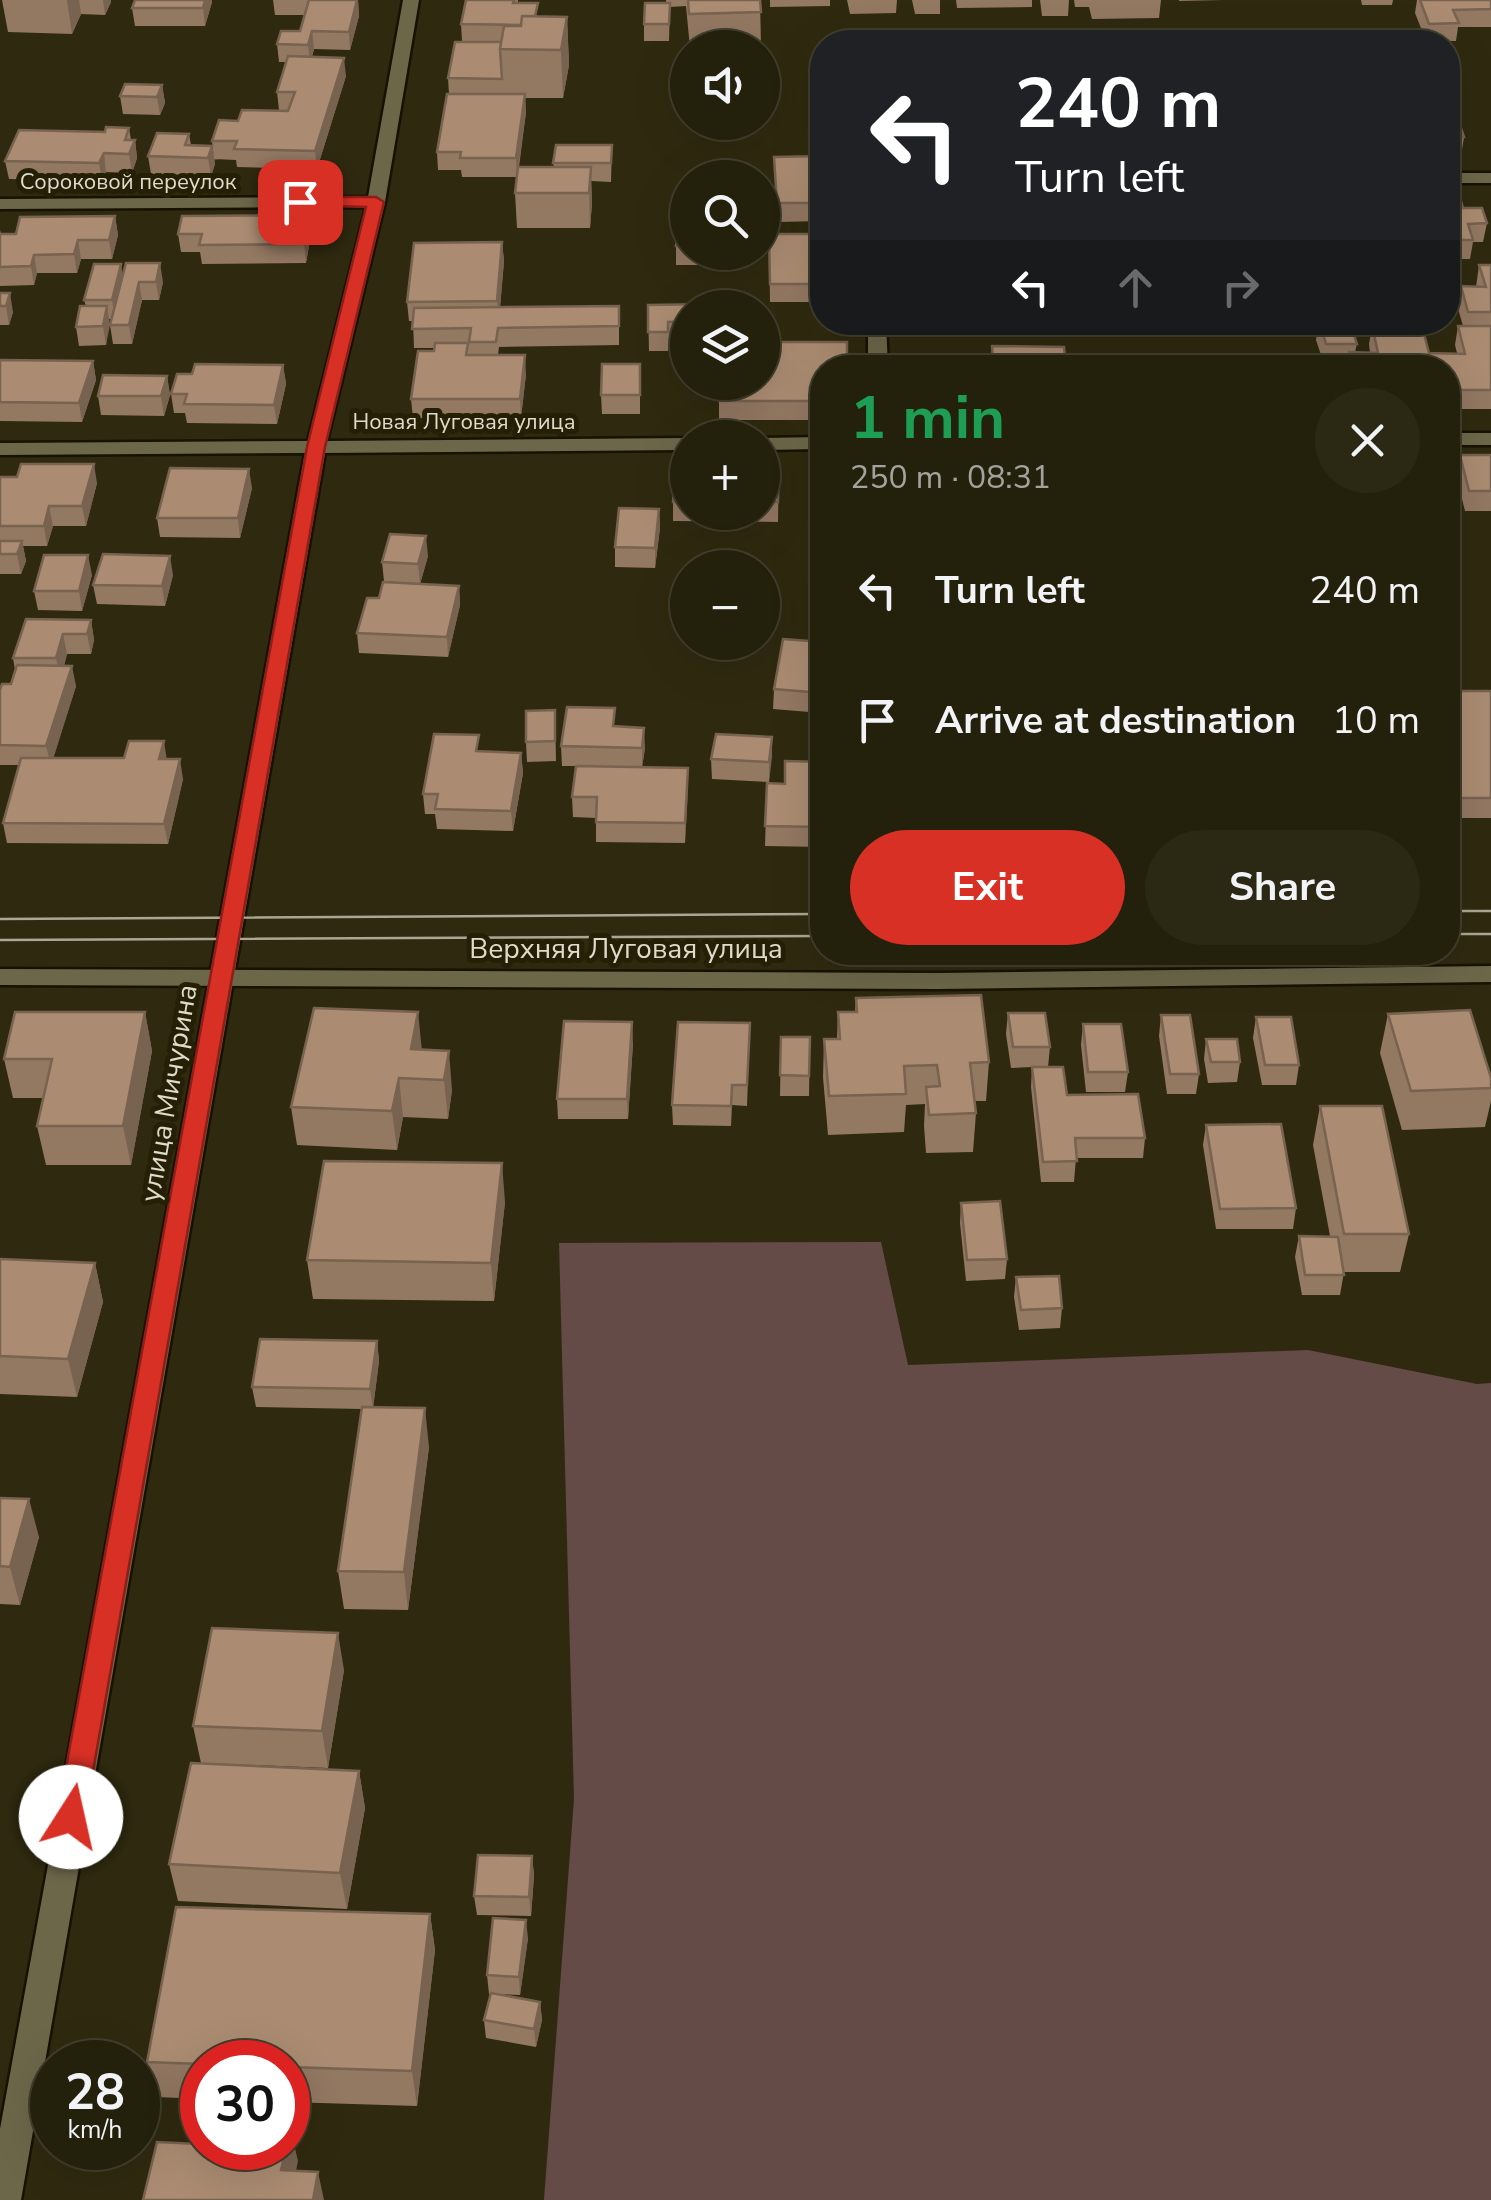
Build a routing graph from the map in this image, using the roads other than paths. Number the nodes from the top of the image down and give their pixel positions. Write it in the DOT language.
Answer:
graph roads {
  1 [pos="411,0"];
  2 [pos="1460,178"];
  3 [pos="1491,178"];
  4 [pos="376,202"];
  5 [pos="0,204"];
  6 [pos="1460,439"];
  7 [pos="1491,439"];
  8 [pos="670,444"];
  9 [pos="780,444"];
  10 [pos="810,444"];
  11 [pos="316,447"];
  12 [pos="0,449"];
  13 [pos="220,974"];
  14 [pos="1491,974"];
  15 [pos="0,977"];
  16 [pos="4,2200"];
  1 -- 4 [label="street, улица Мичурина"];
  2 -- 3 [label="street"];
  4 -- 5 [label="street, Сороковой переулок"];
  4 -- 11 [label="street, улица Мичурина"];
  6 -- 7 [label="street"];
  8 -- 11 [label="street, Новая Луговая улица"];
  9 -- 10 [label="street"];
  11 -- 12 [label="street, Новая Луговая улица"];
  11 -- 13 [label="street, улица Мичурина"];
  13 -- 14 [label="street, Верхняя Луговая улица"];
  13 -- 15 [label="street, Верхняя Луговая улица"];
  13 -- 16 [label="street, улица Мичурина"];
}
